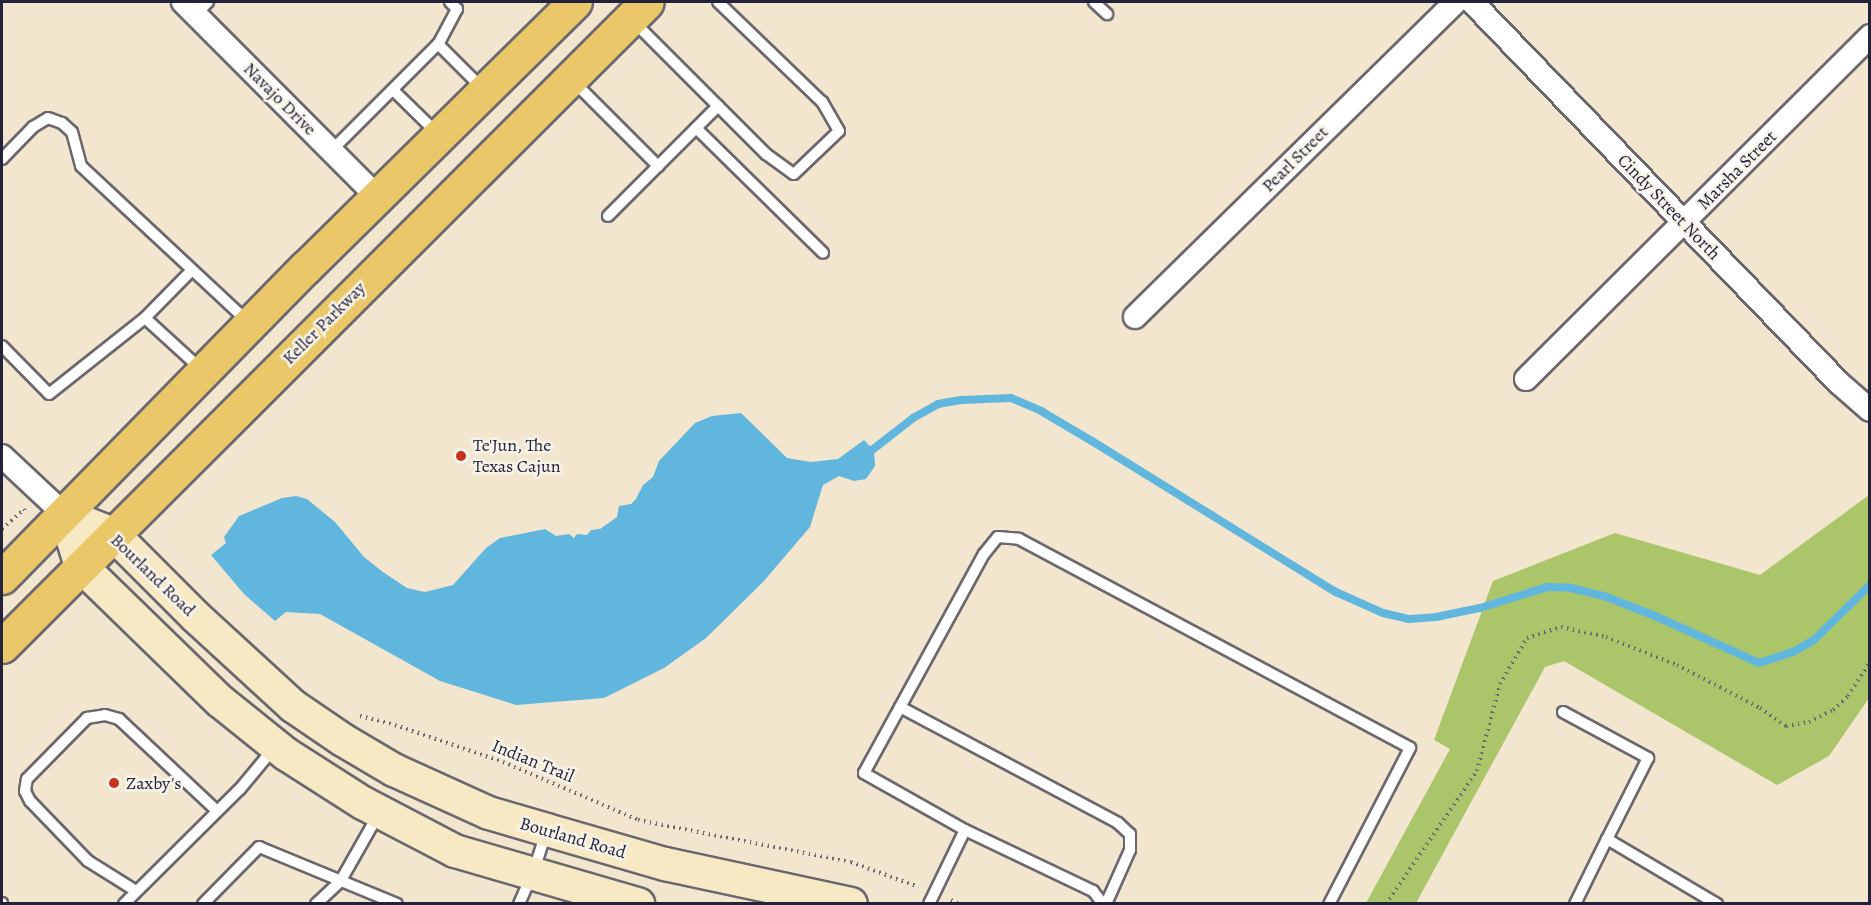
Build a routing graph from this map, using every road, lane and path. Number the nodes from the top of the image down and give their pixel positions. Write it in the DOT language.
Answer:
graph roads {
  1 [pos="450,2"];
  2 [pos="575,2"];
  3 [pos="718,2"];
  4 [pos="1094,2"];
  5 [pos="1455,2"];
  6 [pos="1472,2"];
  7 [pos="196,6"];
  8 [pos="638,10"];
  9 [pos="1107,14"];
  10 [pos="1869,36"];
  11 [pos="438,44"];
  12 [pos="570,78"];
  13 [pos="393,90"];
  14 [pos="485,91"];
  15 [pos="718,106"];
  16 [pos="696,128"];
  17 [pos="439,135"];
  18 [pos="331,151"];
  19 [pos="2,159"];
  20 [pos="658,166"];
  21 [pos="377,197"];
  22 [pos="608,216"];
  23 [pos="1684,223"];
  24 [pos="823,253"];
  25 [pos="192,270"];
  26 [pos="1135,317"];
  27 [pos="146,318"];
  28 [pos="250,324"];
  29 [pos="2,346"];
  30 [pos="204,372"];
  31 [pos="1526,379"];
  32 [pos="1869,410"];
  33 [pos="2,456"];
  34 [pos="24,509"];
  35 [pos="64,515"];
  36 [pos="2,529"];
  37 [pos="113,534"];
  38 [pos="81,566"];
  39 [pos="2,578"];
  40 [pos="2,646"];
  41 [pos="900,707"];
  42 [pos="1563,712"];
  43 [pos="355,715"];
  44 [pos="276,745"];
  45 [pos="217,810"];
  46 [pos="380,812"];
  47 [pos="547,830"];
  48 [pos="965,830"];
  49 [pos="1608,839"];
  50 [pos="533,873"];
  51 [pos="340,882"];
  52 [pos="136,891"];
  53 [pos="934,893"];
  54 [pos="123,903"];
  55 [pos="203,903"];
  56 [pos="316,903"];
  57 [pos="397,903"];
  58 [pos="519,903"];
  59 [pos="638,903"];
  60 [pos="851,903"];
  61 [pos="929,903"];
  62 [pos="959,903"];
  63 [pos="1104,903"];
  64 [pos="1329,903"];
  65 [pos="1575,903"];
  66 [pos="1718,903"];
  1 -- 11 [label="lane"];
  2 -- 14 [label="main road"];
  3 -- 15 [label="lane"];
  4 -- 9 [label="lane"];
  5 -- 26 [label="street, Pearl Street"];
  6 -- 23 [label="street, Cindy Street North"];
  7 -- 18 [label="street, Navajo Drive"];
  8 -- 12 [label="main road, Keller Parkway"];
  8 -- 15 [label="lane"];
  10 -- 23 [label="street, Marsha Street"];
  11 -- 13 [label="lane"];
  11 -- 14 [label="lane"];
  12 -- 20 [label="lane"];
  12 -- 37 [label="main road, Keller Parkway"];
  13 -- 17 [label="lane"];
  13 -- 18 [label="lane"];
  14 -- 17 [label="main road"];
  15 -- 16 [label="lane"];
  16 -- 20 [label="lane"];
  16 -- 24 [label="lane"];
  17 -- 21 [label="main road"];
  18 -- 21 [label="street, Navajo Drive"];
  19 -- 25 [label="lane"];
  20 -- 22 [label="lane"];
  21 -- 28 [label="main road"];
  23 -- 31 [label="street, Marsha Street"];
  23 -- 32 [label="street, Cindy Street North"];
  25 -- 27 [label="lane"];
  25 -- 28 [label="lane"];
  27 -- 29 [label="lane"];
  27 -- 30 [label="lane"];
  28 -- 30 [label="main road"];
  30 -- 35 [label="main road"];
  33 -- 35 [label="street"];
  34 -- 36 [label="path"];
  35 -- 37 [label="main road, Bourland Road"];
  35 -- 38 [label="main road"];
  35 -- 39 [label="main road"];
  37 -- 38 [label="main road, Keller Parkway"];
  37 -- 47 [label="main road, Bourland Road"];
  38 -- 40 [label="main road, Keller Parkway"];
  38 -- 44 [label="main road"];
  41 -- 48 [label="lane"];
  41 -- 63 [label="lane"];
  41 -- 64 [label="lane"];
  42 -- 49 [label="lane"];
  43 -- 53 [label="path, Indian Trail"];
  44 -- 45 [label="lane"];
  44 -- 46 [label="main road"];
  45 -- 52 [label="lane"];
  45 -- 52 [label="lane"];
  46 -- 50 [label="main road"];
  46 -- 51 [label="lane"];
  47 -- 50 [label="lane"];
  47 -- 60 [label="main road, Bourland Road"];
  48 -- 53 [label="lane"];
  48 -- 63 [label="lane"];
  49 -- 65 [label="lane"];
  49 -- 66 [label="lane"];
  50 -- 58 [label="lane"];
  50 -- 59 [label="main road"];
  51 -- 55 [label="lane"];
  51 -- 56 [label="lane"];
  51 -- 57 [label="lane"];
  52 -- 54 [label="lane"];
  53 -- 61 [label="lane"];
  53 -- 62 [label="path, Indian Trail"];
}
